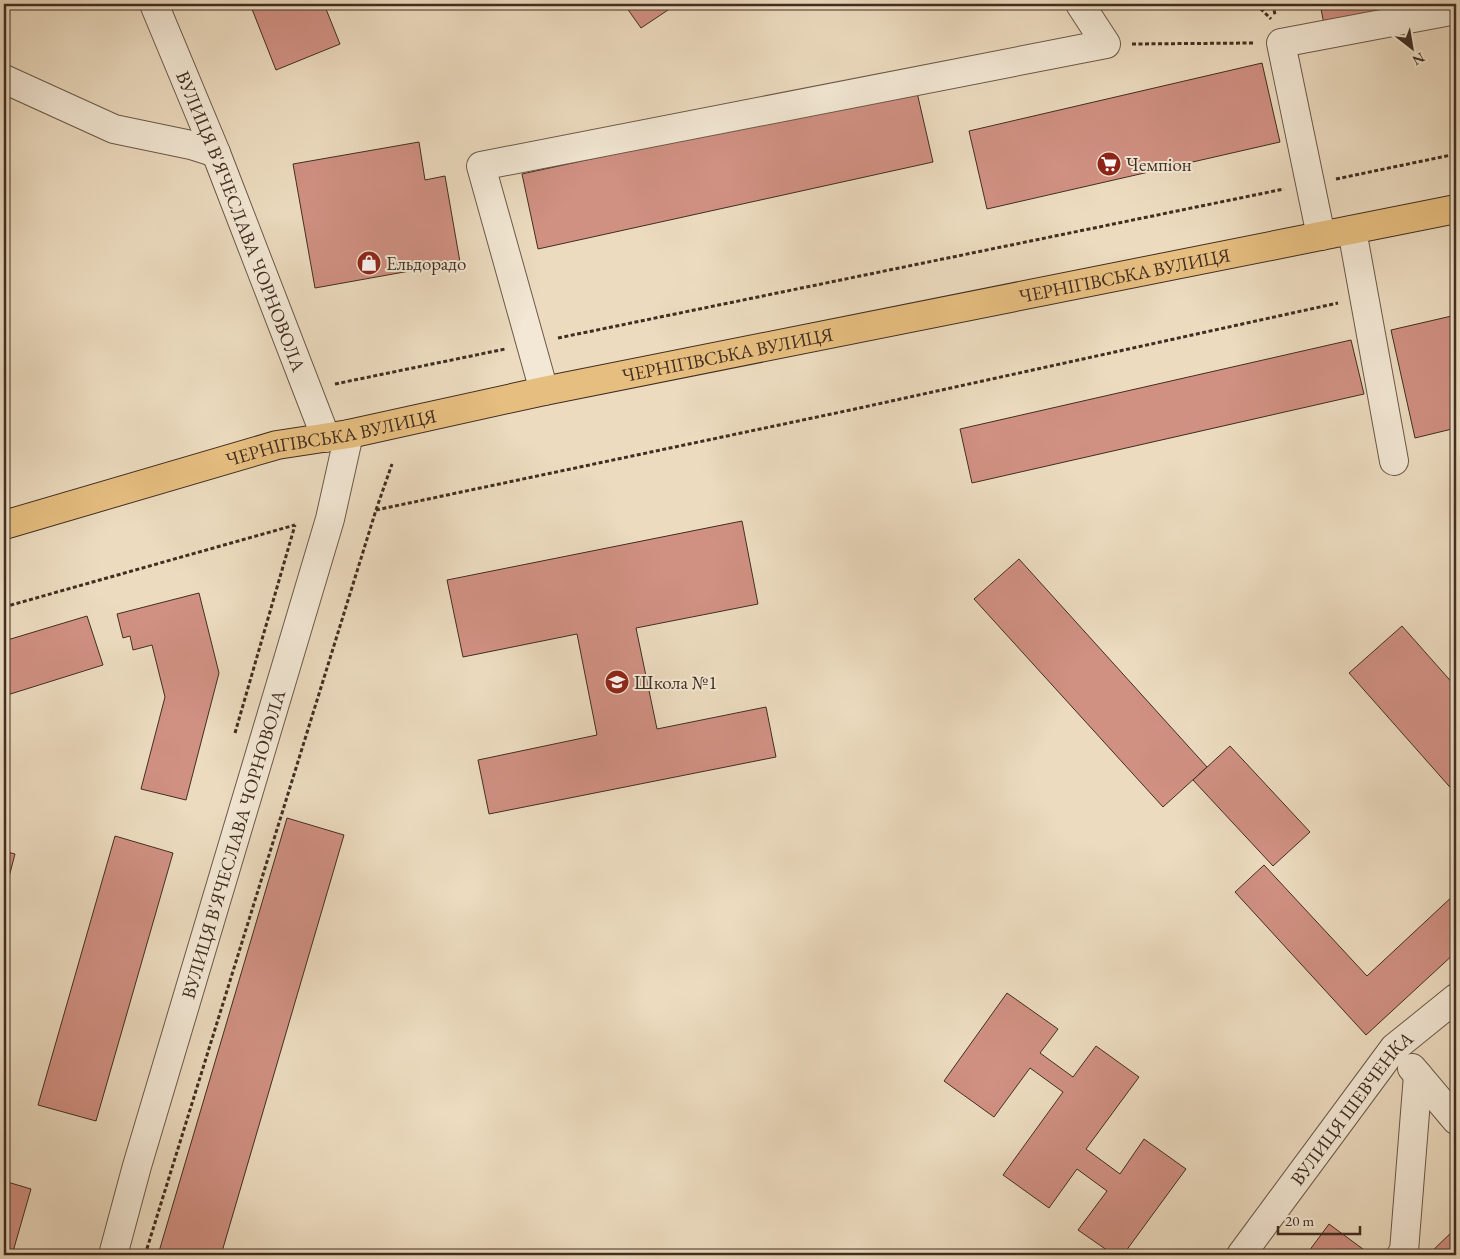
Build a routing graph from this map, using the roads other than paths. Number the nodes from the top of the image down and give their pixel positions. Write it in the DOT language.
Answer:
graph roads {
  1 [pos="154,4"];
  2 [pos="1080,4"];
  3 [pos="1456,10"];
  4 [pos="4,79"];
  5 [pos="216,153"];
  6 [pos="1456,209"];
  7 [pos="1352,230"];
  8 [pos="1321,236"];
  9 [pos="544,391"];
  10 [pos="337,436"];
  11 [pos="1394,461"];
  12 [pos="4,525"];
  13 [pos="1456,998"];
  14 [pos="1394,1048"];
  15 [pos="1418,1076"];
  16 [pos="1456,1120"];
  17 [pos="113,1255"];
  18 [pos="1241,1255"];
  19 [pos="1401,1255"];
  1 -- 5 [label="street, ВУЛИЦЯ В'ЯЧЕСЛАВА ЧОРНОВОЛА"];
  2 -- 9 [label="street"];
  3 -- 8 [label="street"];
  4 -- 5 [label="street"];
  5 -- 10 [label="street, ВУЛИЦЯ В'ЯЧЕСЛАВА ЧОРНОВОЛА"];
  6 -- 7 [label="main road, ЧЕРНІГІВСЬКА ВУЛИЦЯ"];
  7 -- 8 [label="main road, ЧЕРНІГІВСЬКА ВУЛИЦЯ"];
  7 -- 11 [label="street"];
  8 -- 9 [label="main road, ЧЕРНІГІВСЬКА ВУЛИЦЯ"];
  9 -- 10 [label="main road, ЧЕРНІГІВСЬКА ВУЛИЦЯ"];
  10 -- 12 [label="main road, ЧЕРНІГІВСЬКА ВУЛИЦЯ"];
  10 -- 17 [label="street, ВУЛИЦЯ В'ЯЧЕСЛАВА ЧОРНОВОЛА"];
  13 -- 14 [label="street, ВУЛИЦЯ ШЕВЧЕНКА"];
  14 -- 15 [label="street"];
  14 -- 18 [label="street, ВУЛИЦЯ ШЕВЧЕНКА"];
  15 -- 16 [label="street"];
  15 -- 19 [label="street"];
}
